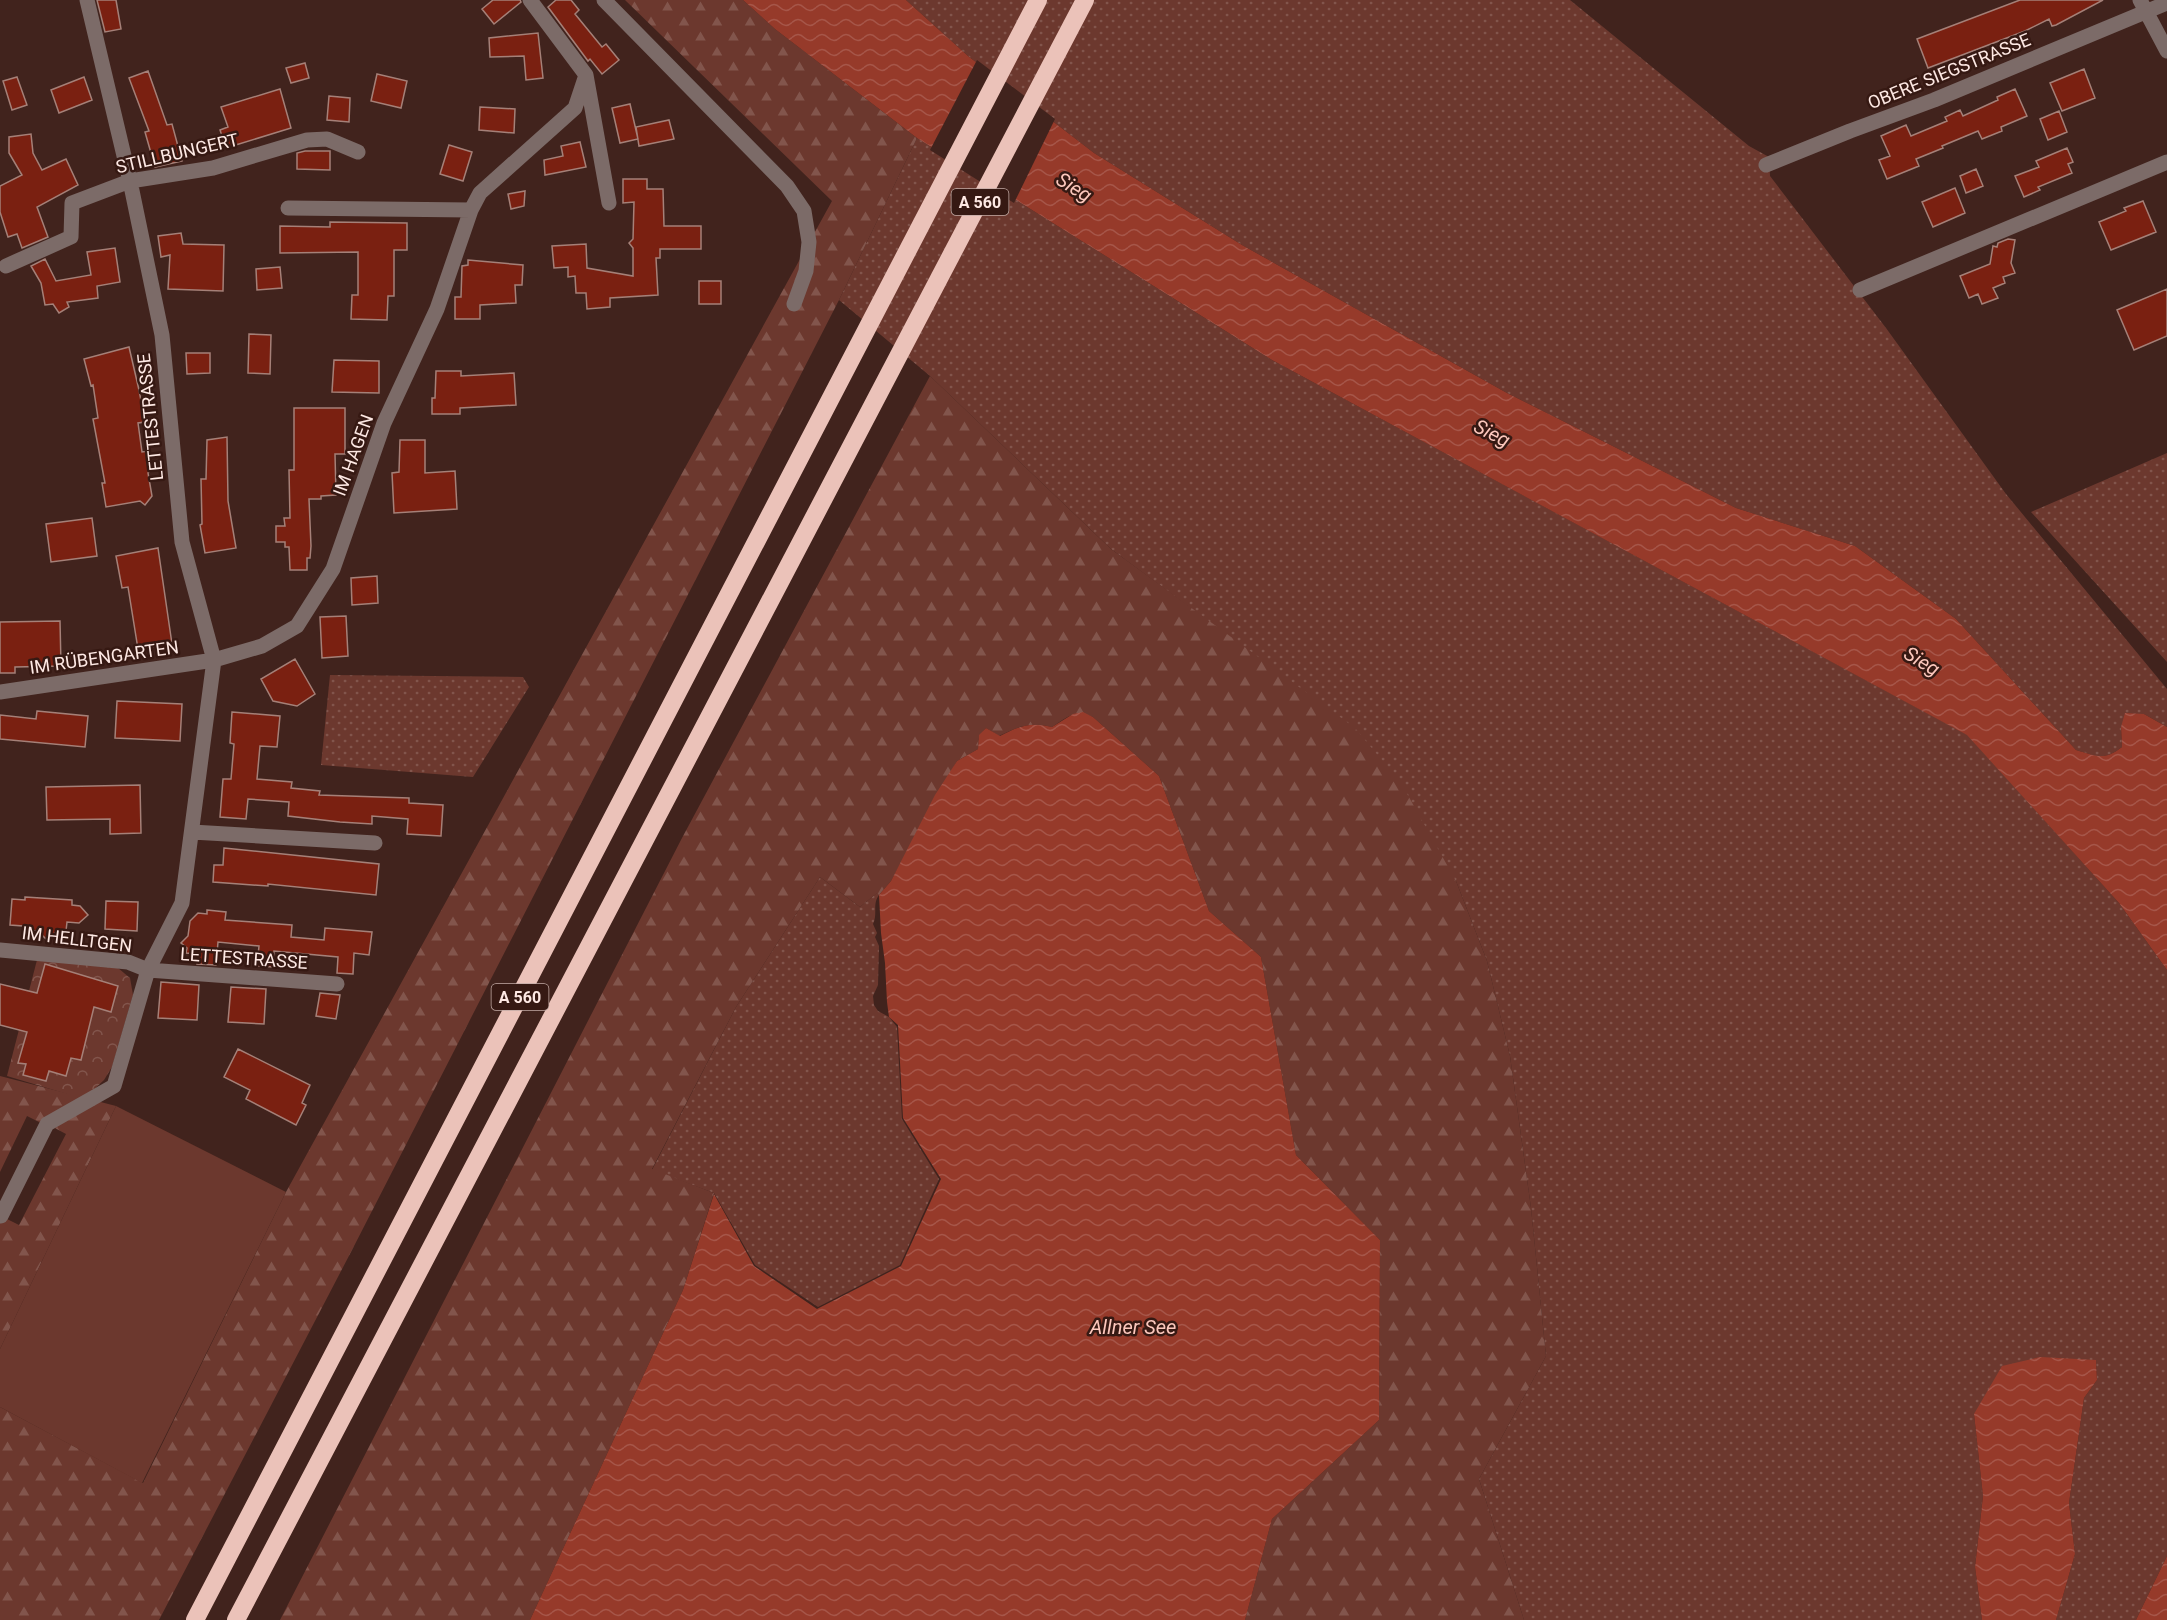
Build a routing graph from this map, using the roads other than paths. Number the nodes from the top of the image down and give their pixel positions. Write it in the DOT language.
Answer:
graph roads {
  1 [pos="87,0"];
  2 [pos="530,0"];
  3 [pos="604,0"];
  4 [pos="1038,0"];
  5 [pos="1085,0"];
  6 [pos="2167,3"];
  7 [pos="2143,6"];
  8 [pos="2167,51"];
  9 [pos="586,75"];
  10 [pos="358,152"];
  11 [pos="2167,162"];
  12 [pos="1766,165"];
  13 [pos="130,181"];
  14 [pos="609,203"];
  15 [pos="288,208"];
  16 [pos="471,210"];
  17 [pos="6,266"];
  18 [pos="1860,290"];
  19 [pos="794,304"];
  20 [pos="214,660"];
  21 [pos="0,692"];
  22 [pos="192,832"];
  23 [pos="375,843"];
  24 [pos="0,950"];
  25 [pos="148,970"];
  26 [pos="337,984"];
  27 [pos="1,1216"];
  28 [pos="195,1620"];
  29 [pos="236,1620"];
  1 -- 13 [label="street, LETTESTRASSE"];
  2 -- 9 [label="street"];
  3 -- 19 [label="street"];
  4 -- 28 [label="highway, A 560"];
  5 -- 29 [label="highway, A 560"];
  6 -- 7 [label="street, OBERE SIEGSTRASSE"];
  7 -- 8 [label="street"];
  7 -- 12 [label="street, OBERE SIEGSTRASSE"];
  9 -- 14 [label="street"];
  9 -- 16 [label="street, IM HAGEN"];
  10 -- 13 [label="street, STILLBUNGERT"];
  11 -- 18 [label="street"];
  13 -- 17 [label="street, STILLBUNGERT"];
  13 -- 20 [label="street, LETTESTRASSE"];
  15 -- 16 [label="street"];
  16 -- 20 [label="street, IM HAGEN"];
  20 -- 21 [label="street, IM RÜBENGARTEN"];
  20 -- 22 [label="street, LETTESTRASSE"];
  22 -- 23 [label="street"];
  22 -- 25 [label="street, LETTESTRASSE"];
  24 -- 25 [label="street, IM HELLTGEN"];
  25 -- 26 [label="street, LETTESTRASSE"];
  25 -- 27 [label="street, LETTESTRASSE"];
}
